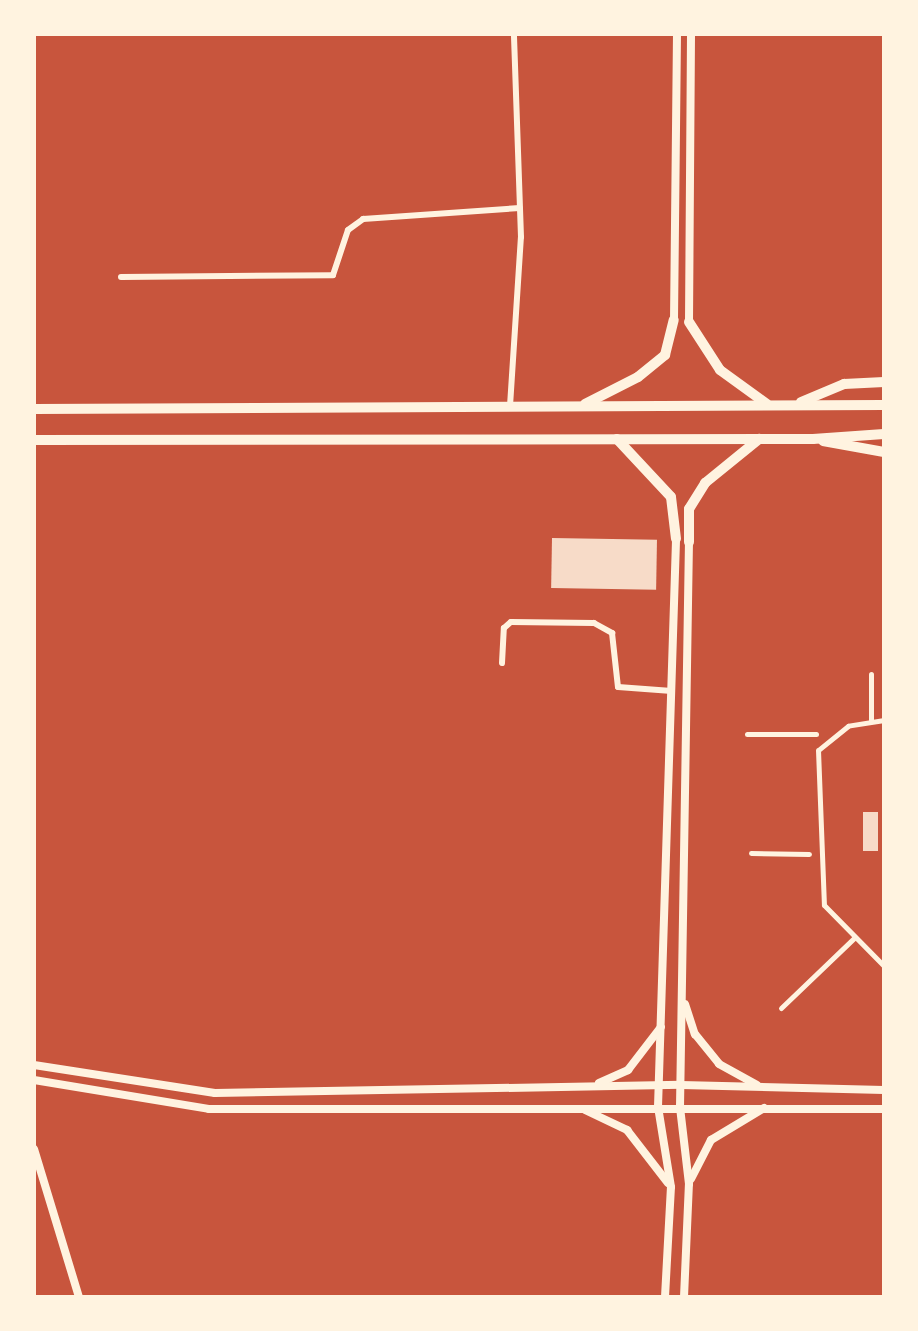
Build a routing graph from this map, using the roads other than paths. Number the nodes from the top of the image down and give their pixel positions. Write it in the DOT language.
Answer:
graph roads {
  1 [pos="514,34"];
  2 [pos="677,34"];
  3 [pos="691,34"];
  4 [pos="520,208"];
  5 [pos="121,277"];
  6 [pos="674,320"];
  7 [pos="689,322"];
  8 [pos="884,382"];
  9 [pos="767,404"];
  10 [pos="796,404"];
  11 [pos="582,405"];
  12 [pos="884,405"];
  13 [pos="510,406"];
  14 [pos="34,409"];
  15 [pos="884,434"];
  16 [pos="617,439"];
  17 [pos="759,439"];
  18 [pos="813,439"];
  19 [pos="34,440"];
  20 [pos="884,452"];
  21 [pos="676,539"];
  22 [pos="689,542"];
  23 [pos="502,663"];
  24 [pos="871,674"];
  25 [pos="672,691"];
  26 [pos="884,720"];
  27 [pos="871,721"];
  28 [pos="747,734"];
  29 [pos="816,734"];
  30 [pos="751,853"];
  31 [pos="809,854"];
  32 [pos="854,938"];
  33 [pos="884,966"];
  34 [pos="683,998"];
  35 [pos="781,1008"];
  36 [pos="662,1026"];
  37 [pos="34,1065"];
  38 [pos="34,1080"];
  39 [pos="659,1085"];
  40 [pos="681,1085"];
  41 [pos="588,1086"];
  42 [pos="762,1087"];
  43 [pos="884,1090"];
  44 [pos="658,1107"];
  45 [pos="680,1107"];
  46 [pos="765,1108"];
  47 [pos="580,1109"];
  48 [pos="884,1109"];
  49 [pos="34,1149"];
  50 [pos="689,1184"];
  51 [pos="671,1187"];
  52 [pos="79,1297"];
  53 [pos="665,1297"];
  54 [pos="684,1297"];
  1 -- 4 [label="street"];
  2 -- 6 [label="street"];
  3 -- 7 [label="street"];
  4 -- 5 [label="street"];
  4 -- 13 [label="street"];
  6 -- 11 [label="main road"];
  7 -- 9 [label="main road"];
  8 -- 10 [label="main road"];
  9 -- 10 [label="main road"];
  9 -- 11 [label="main road"];
  10 -- 12 [label="main road"];
  11 -- 13 [label="main road"];
  13 -- 14 [label="main road"];
  15 -- 18 [label="main road"];
  16 -- 17 [label="main road"];
  16 -- 19 [label="main road"];
  16 -- 21 [label="main road"];
  17 -- 18 [label="main road"];
  17 -- 22 [label="main road"];
  18 -- 20 [label="main road"];
  21 -- 25 [label="street"];
  22 -- 34 [label="street"];
  23 -- 25 [label="street"];
  24 -- 27 [label="street"];
  25 -- 36 [label="street"];
  26 -- 27 [label="street"];
  27 -- 32 [label="street"];
  28 -- 29 [label="street"];
  30 -- 31 [label="street"];
  32 -- 33 [label="street"];
  32 -- 35 [label="street"];
  34 -- 40 [label="street"];
  34 -- 42 [label="street"];
  36 -- 39 [label="street"];
  36 -- 41 [label="street"];
  37 -- 41 [label="street"];
  38 -- 47 [label="street"];
  39 -- 40 [label="street"];
  39 -- 41 [label="street"];
  39 -- 44 [label="street"];
  40 -- 42 [label="street"];
  40 -- 45 [label="street"];
  42 -- 43 [label="street"];
  44 -- 45 [label="street"];
  44 -- 47 [label="street"];
  44 -- 51 [label="street"];
  45 -- 46 [label="street"];
  45 -- 50 [label="street"];
  46 -- 48 [label="street"];
  46 -- 50 [label="street"];
  47 -- 51 [label="street"];
  49 -- 52 [label="street"];
  50 -- 54 [label="street"];
  51 -- 53 [label="street"];
}
